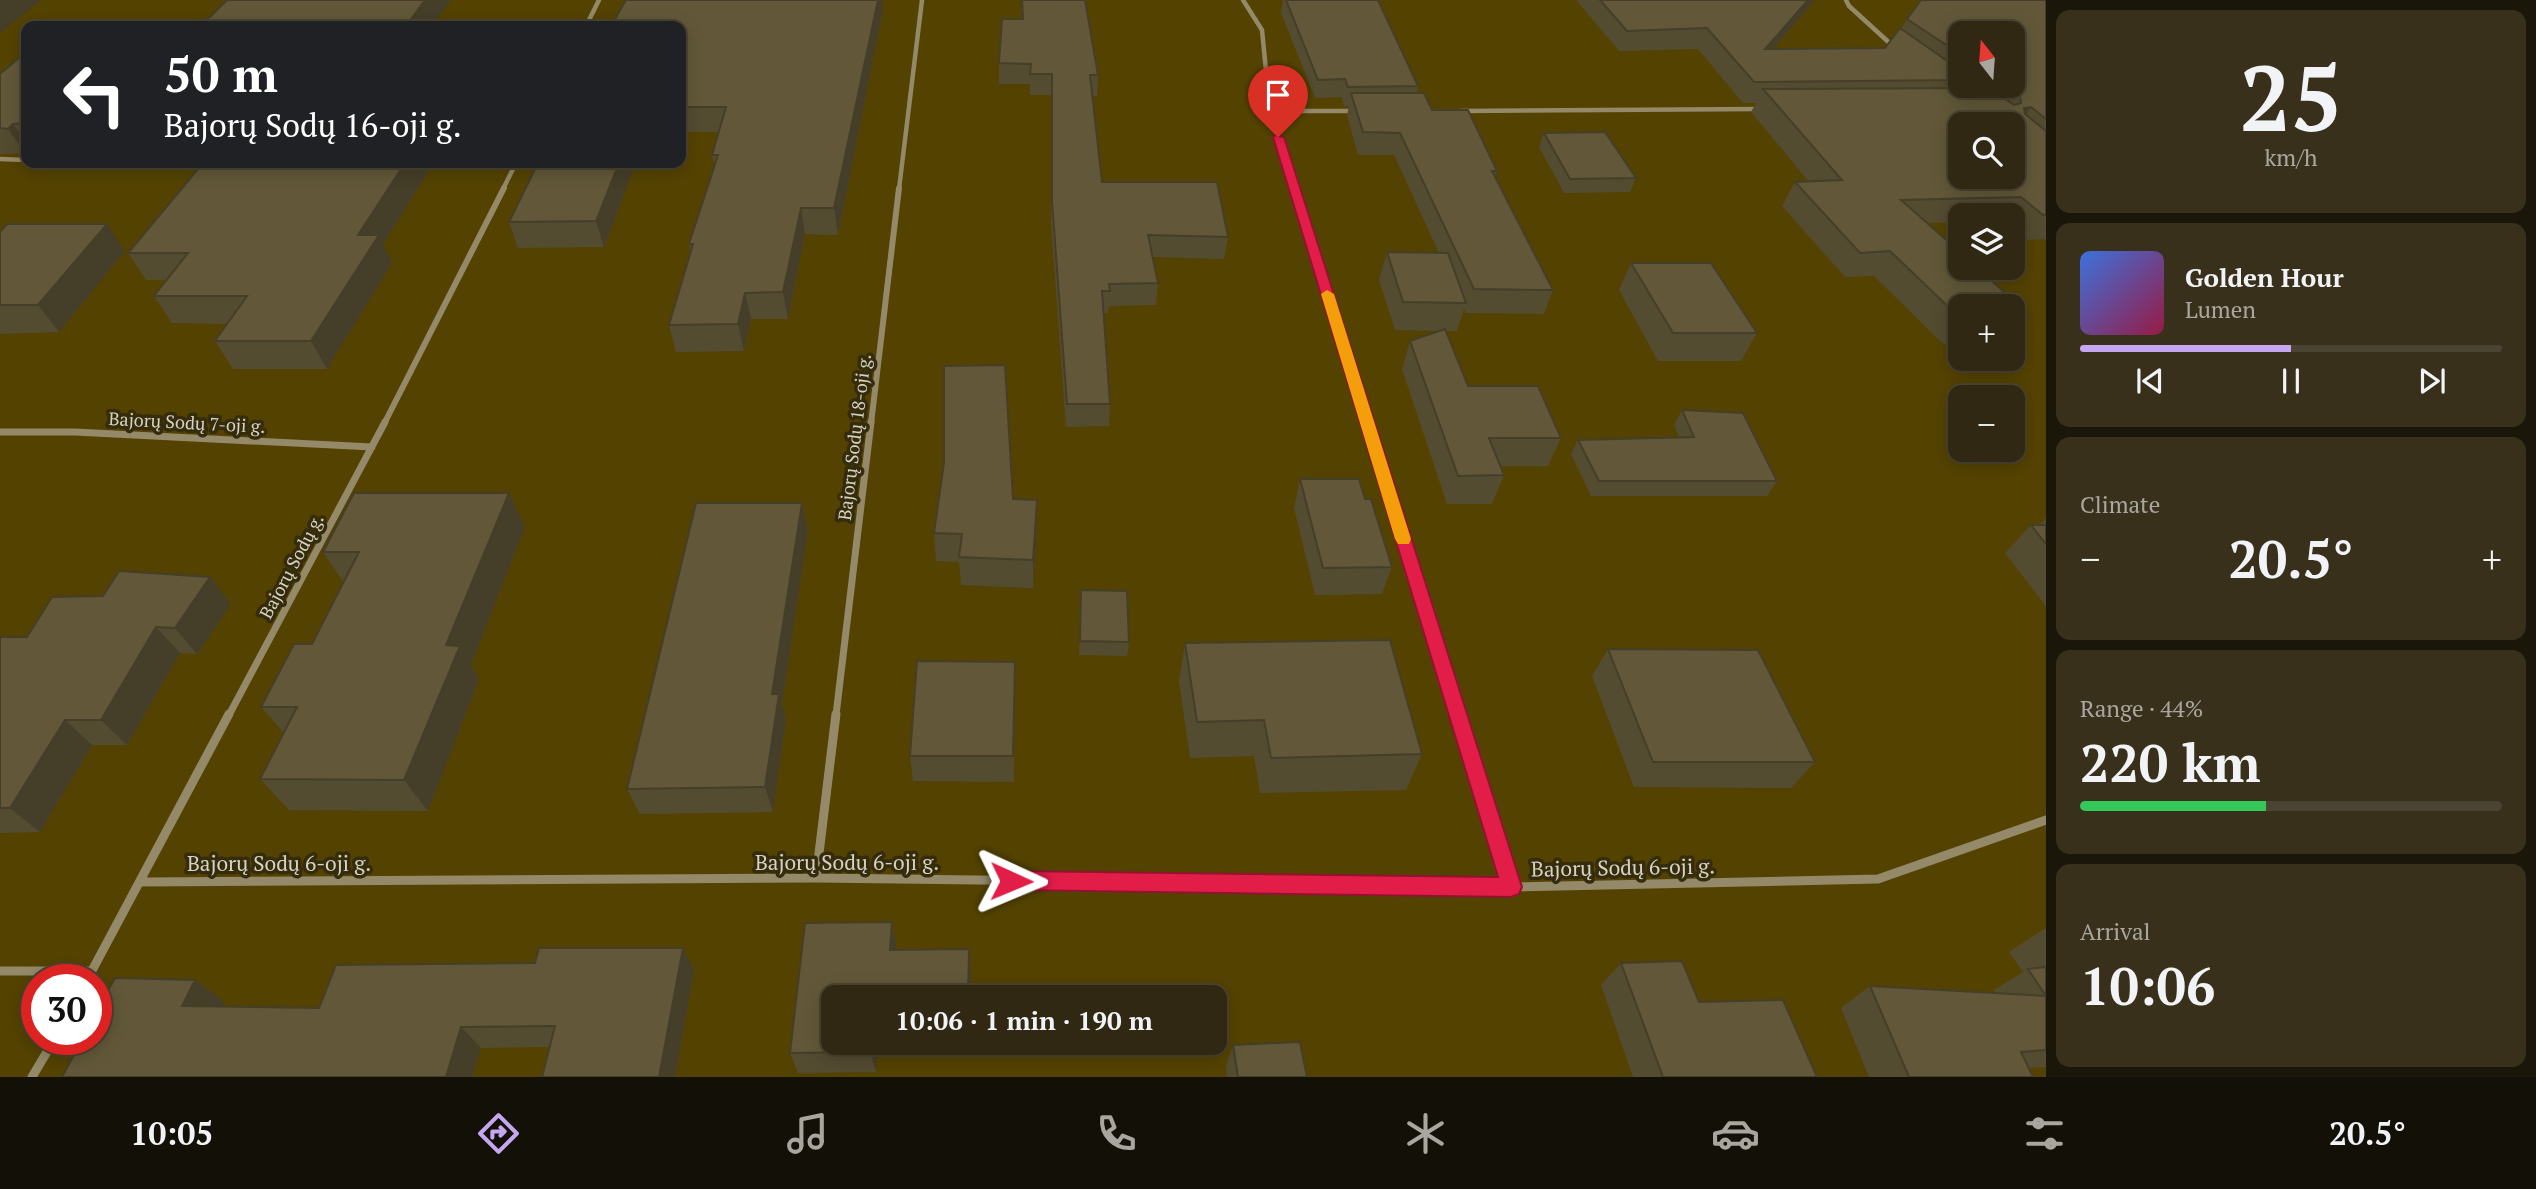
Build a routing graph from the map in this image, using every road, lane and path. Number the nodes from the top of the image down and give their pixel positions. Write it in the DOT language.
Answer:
graph roads {
  1 [pos="599,0"];
  2 [pos="922,0"];
  3 [pos="1243,0"];
  4 [pos="1846,0"];
  5 [pos="588,21"];
  6 [pos="1900,51"];
  7 [pos="1773,109"];
  8 [pos="1270,111"];
  9 [pos="1365,111"];
  10 [pos="1446,111"];
  11 [pos="0,159"];
  12 [pos="21,160"];
  13 [pos="513,168"];
  14 [pos="0,432"];
  15 [pos="372,447"];
  16 [pos="2046,820"];
  17 [pos="816,878"];
  18 [pos="141,882"];
  19 [pos="1511,887"];
  20 [pos="96,964"];
  21 [pos="0,971"];
  22 [pos="21,972"];
  23 [pos="45,1055"];
  24 [pos="32,1077"];
  1 -- 5 [label="street"];
  2 -- 17 [label="street, Bajorų Sodų 18-oji g."];
  3 -- 8 [label="street"];
  4 -- 6 [label="street"];
  7 -- 10 [label="street"];
  8 -- 9 [label="street"];
  8 -- 19 [label="street"];
  11 -- 12 [label="street"];
  13 -- 15 [label="street, Bajorų Sodų g."];
  14 -- 15 [label="street, Bajorų Sodų 7-oji g."];
  15 -- 18 [label="street, Bajorų Sodų g."];
  16 -- 19 [label="street, Bajorų Sodų 6-oji g."];
  17 -- 18 [label="street, Bajorų Sodų 6-oji g."];
  17 -- 19 [label="street, Bajorų Sodų 6-oji g."];
  18 -- 20 [label="street, Bajorų Sodų g."];
  21 -- 22 [label="street"];
  23 -- 24 [label="street"];
}
